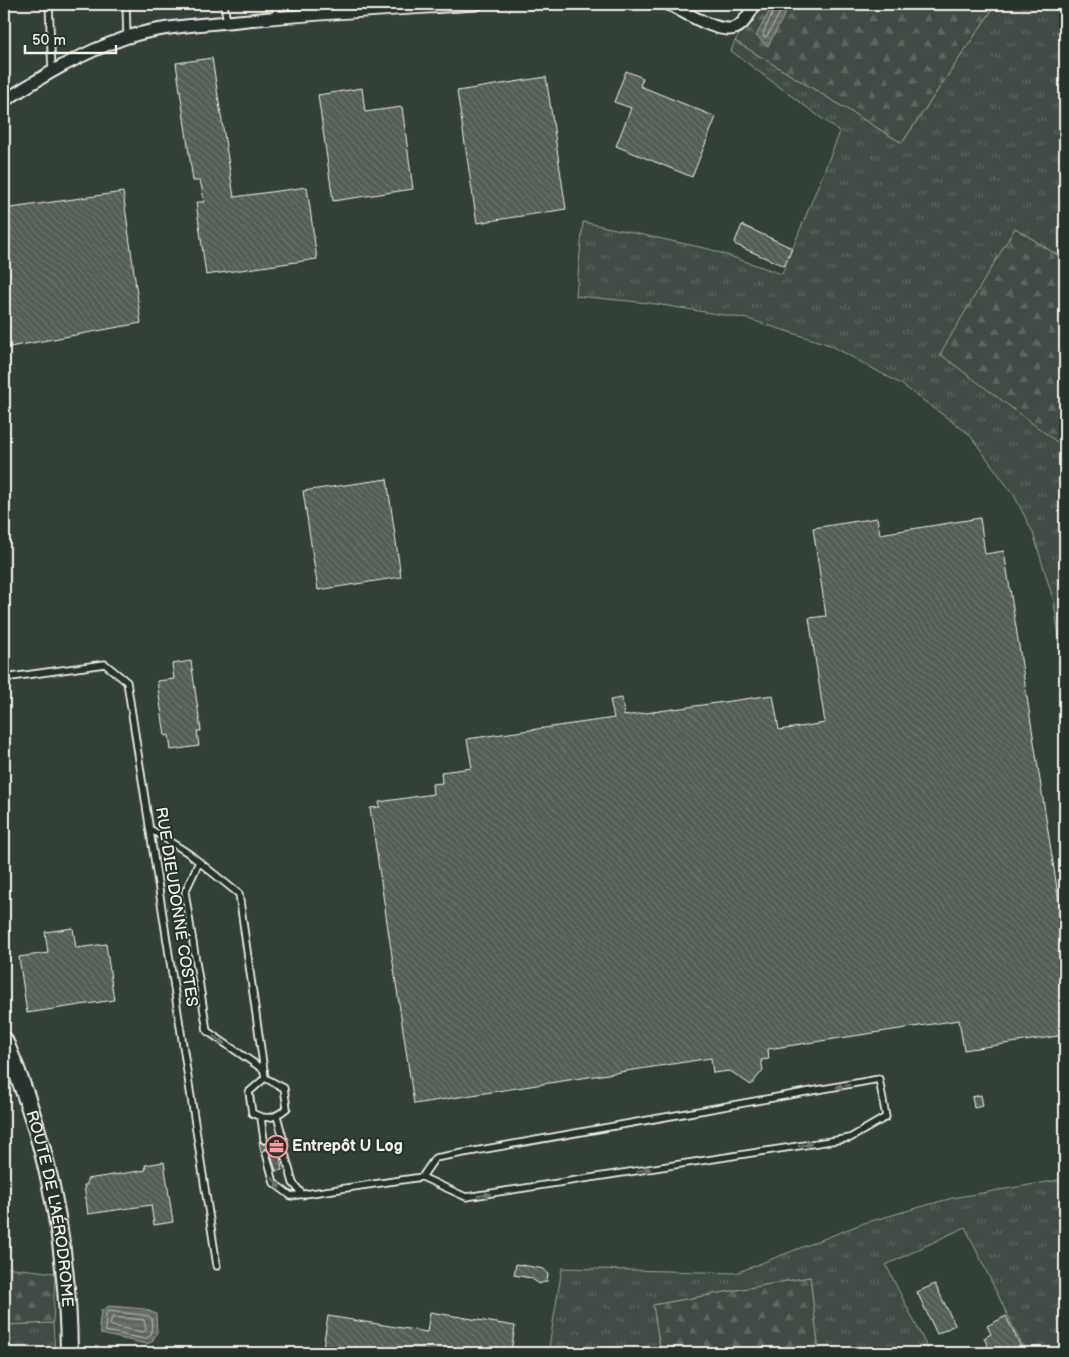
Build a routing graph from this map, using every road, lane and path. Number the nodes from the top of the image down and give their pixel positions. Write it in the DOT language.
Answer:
graph roads {
  1 [pos="49,4"];
  2 [pos="126,4"];
  3 [pos="224,4"];
  4 [pos="276,4"];
  5 [pos="477,4"];
  6 [pos="668,4"];
  7 [pos="755,4"];
  8 [pos="424,6"];
  9 [pos="276,17"];
  10 [pos="227,22"];
  11 [pos="127,37"];
  12 [pos="52,71"];
  13 [pos="4,100"];
  14 [pos="4,678"];
  15 [pos="150,829"];
  16 [pos="199,862"];
  17 [pos="4,1040"];
  18 [pos="264,1070"];
  19 [pos="265,1078"];
  20 [pos="277,1116"];
  21 [pos="261,1118"];
  22 [pos="283,1138"];
  23 [pos="264,1140"];
  24 [pos="284,1150"];
  25 [pos="266,1153"];
  26 [pos="422,1177"];
  27 [pos="303,1195"];
  28 [pos="217,1266"];
  29 [pos="69,1353"];
  1 -- 12 [label="lane"];
  2 -- 11 [label="lane"];
  3 -- 10 [label="lane"];
  4 -- 9 [label="lane"];
  5 -- 8 [label="street"];
  6 -- 7 [label="street"];
  8 -- 9 [label="street"];
  9 -- 10 [label="street"];
  10 -- 11 [label="street"];
  11 -- 12 [label="street"];
  12 -- 13 [label="street"];
  14 -- 15 [label="lane, RUE DIEUDONNÉ COSTES"];
  15 -- 16 [label="lane"];
  15 -- 28 [label="lane, RUE DIEUDONNÉ COSTES"];
  16 -- 18 [label="lane"];
  16 -- 18 [label="lane, one-way"];
  17 -- 29 [label="street, ROUTE DE L'AÉRODROME"];
  18 -- 19 [label="lane"];
  19 -- 20 [label="lane"];
  19 -- 21 [label="lane"];
  20 -- 21 [label="lane"];
  20 -- 22 [label="lane"];
  21 -- 23 [label="lane"];
  24 -- 27 [label="lane"];
  25 -- 27 [label="lane, one-way"];
  26 -- 26 [label="lane, one-way"];
  26 -- 27 [label="lane"];
}
